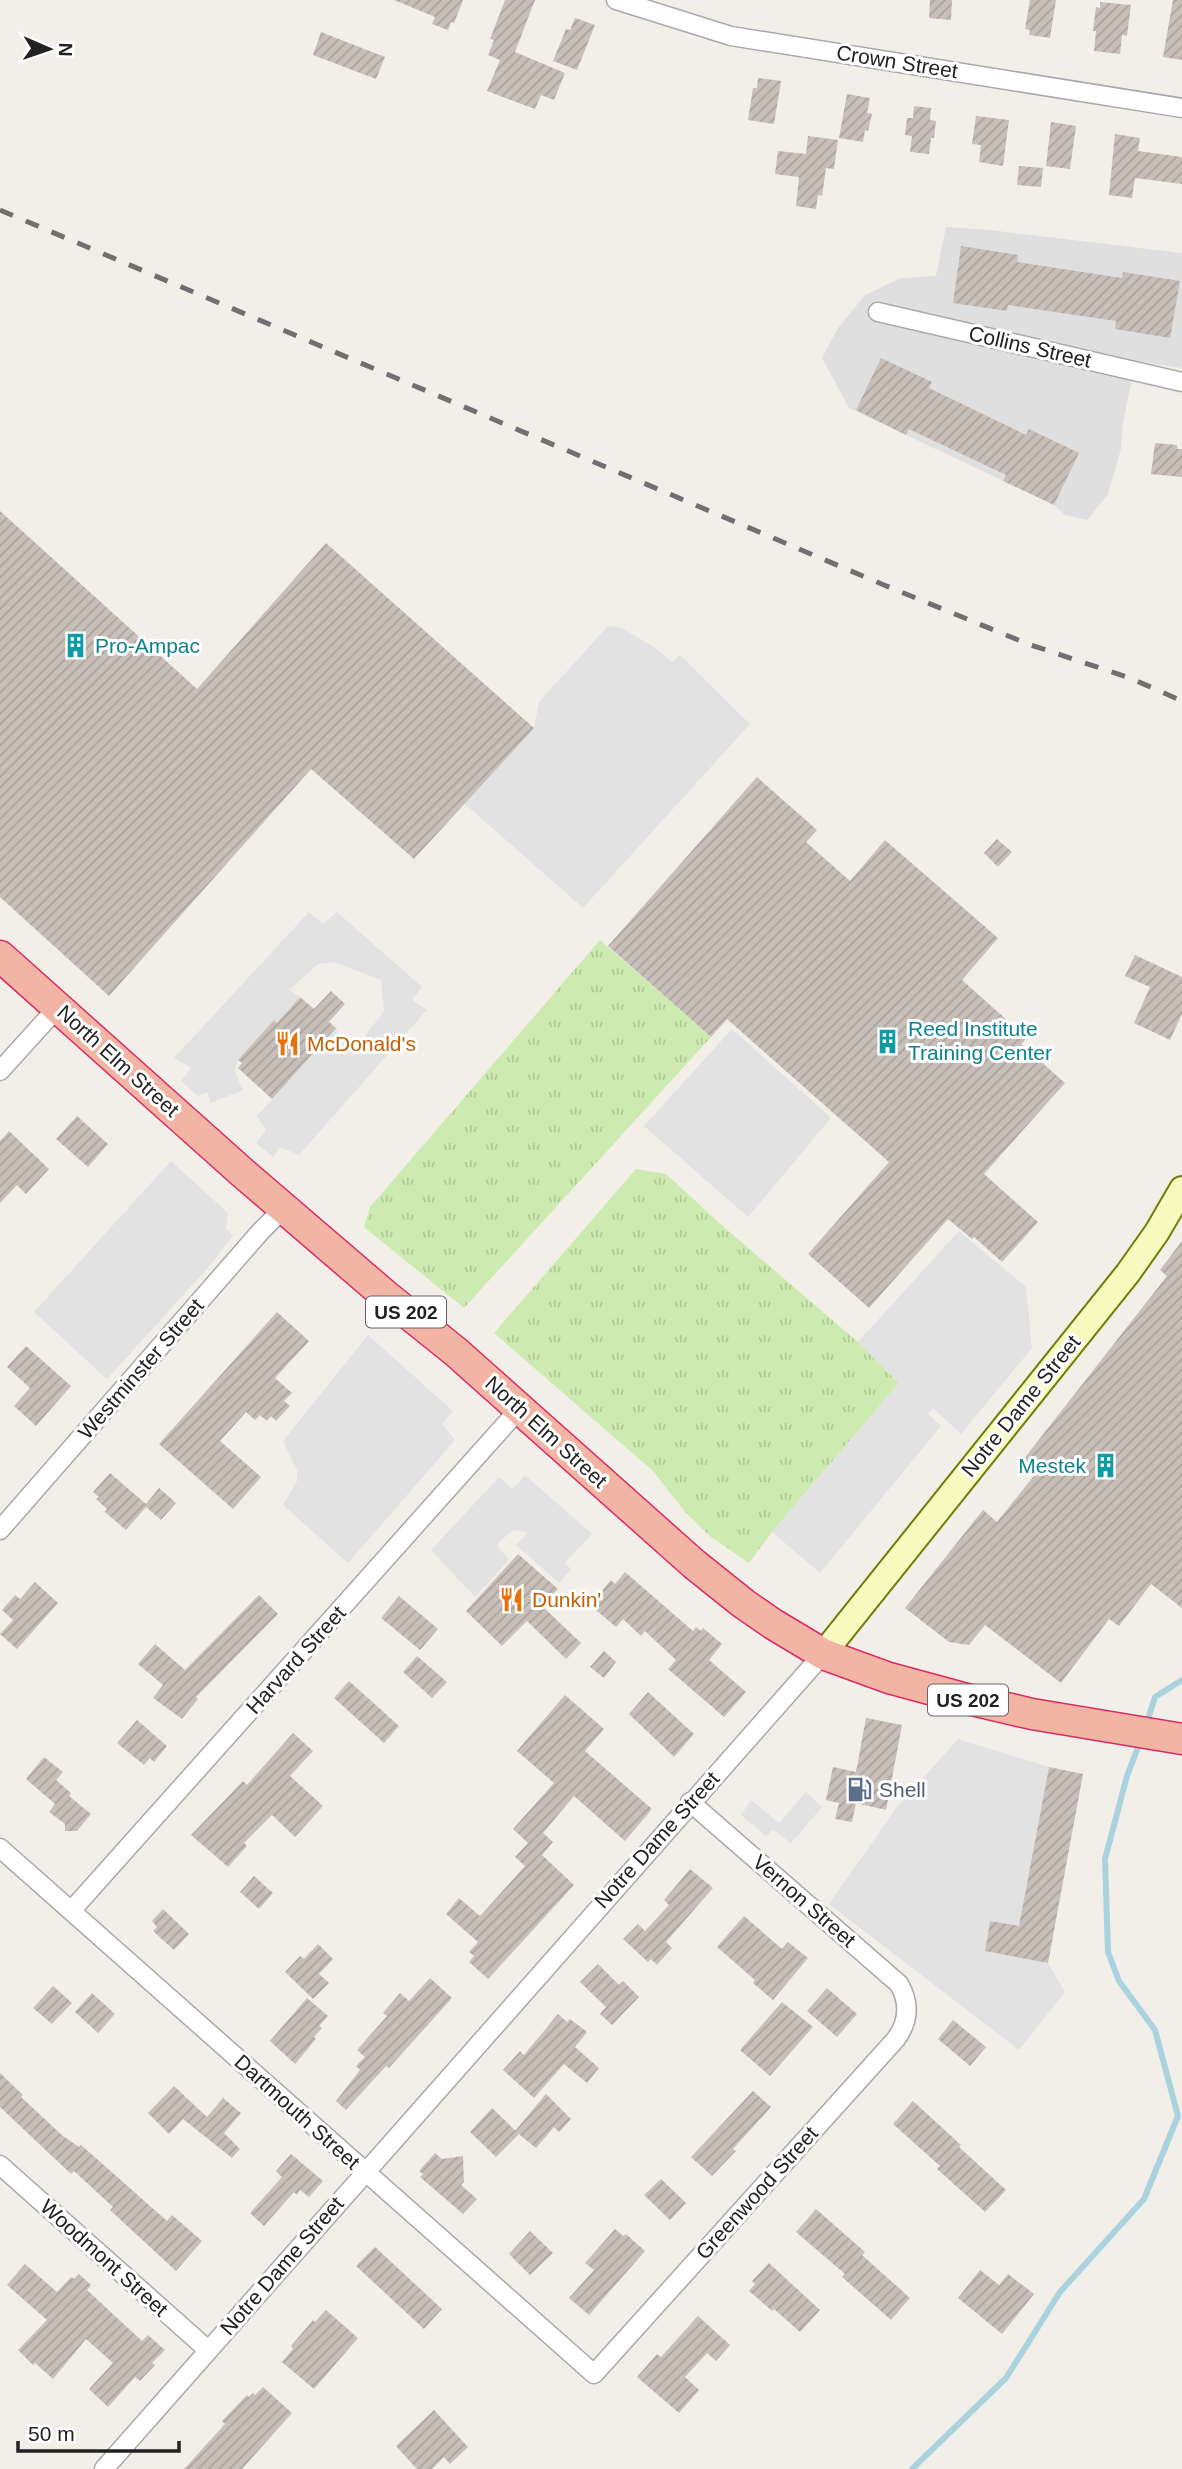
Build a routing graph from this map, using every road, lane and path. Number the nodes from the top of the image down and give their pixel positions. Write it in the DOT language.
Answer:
graph roads {
  1 [pos="616,0"];
  2 [pos="1182,108"];
  3 [pos="878,313"];
  4 [pos="1182,382"];
  5 [pos="0,956"];
  6 [pos="58,1008"];
  7 [pos="0,1071"];
  8 [pos="1182,1189"];
  9 [pos="283,1209"];
  10 [pos="520,1408"];
  11 [pos="0,1530"];
  12 [pos="823,1654"];
  13 [pos="1181,1739"];
  14 [pos="690,1802"];
  15 [pos="0,1848"];
  16 [pos="71,1912"];
  17 [pos="908,2007"];
  18 [pos="0,2165"];
  19 [pos="364,2172"];
  20 [pos="208,2350"];
  21 [pos="594,2374"];
  22 [pos="104,2469"];
  1 -- 2 [label="street, Crown Street"];
  3 -- 4 [label="street, Collins Street"];
  5 -- 6 [label="highway, North Elm Street / US 202"];
  6 -- 7 [label="street"];
  6 -- 9 [label="highway, North Elm Street / US 202"];
  8 -- 12 [label="main road, Notre Dame Street"];
  9 -- 10 [label="highway, North Elm Street / US 202"];
  9 -- 11 [label="street, Westminster Street"];
  10 -- 12 [label="highway, North Elm Street / US 202"];
  10 -- 16 [label="street, Harvard Street"];
  12 -- 13 [label="highway, North Elm Street / US 202"];
  12 -- 14 [label="street, Notre Dame Street"];
  14 -- 17 [label="street, Vernon Street"];
  14 -- 19 [label="street, Notre Dame Street"];
  15 -- 16 [label="street, Dartmouth Street"];
  16 -- 19 [label="street, Dartmouth Street"];
  17 -- 21 [label="street, Greenwood Street"];
  18 -- 20 [label="street, Woodmont Street"];
  19 -- 20 [label="street, Notre Dame Street"];
  19 -- 21 [label="street, Dartmouth Street"];
  20 -- 22 [label="street, Notre Dame Street"];
}
